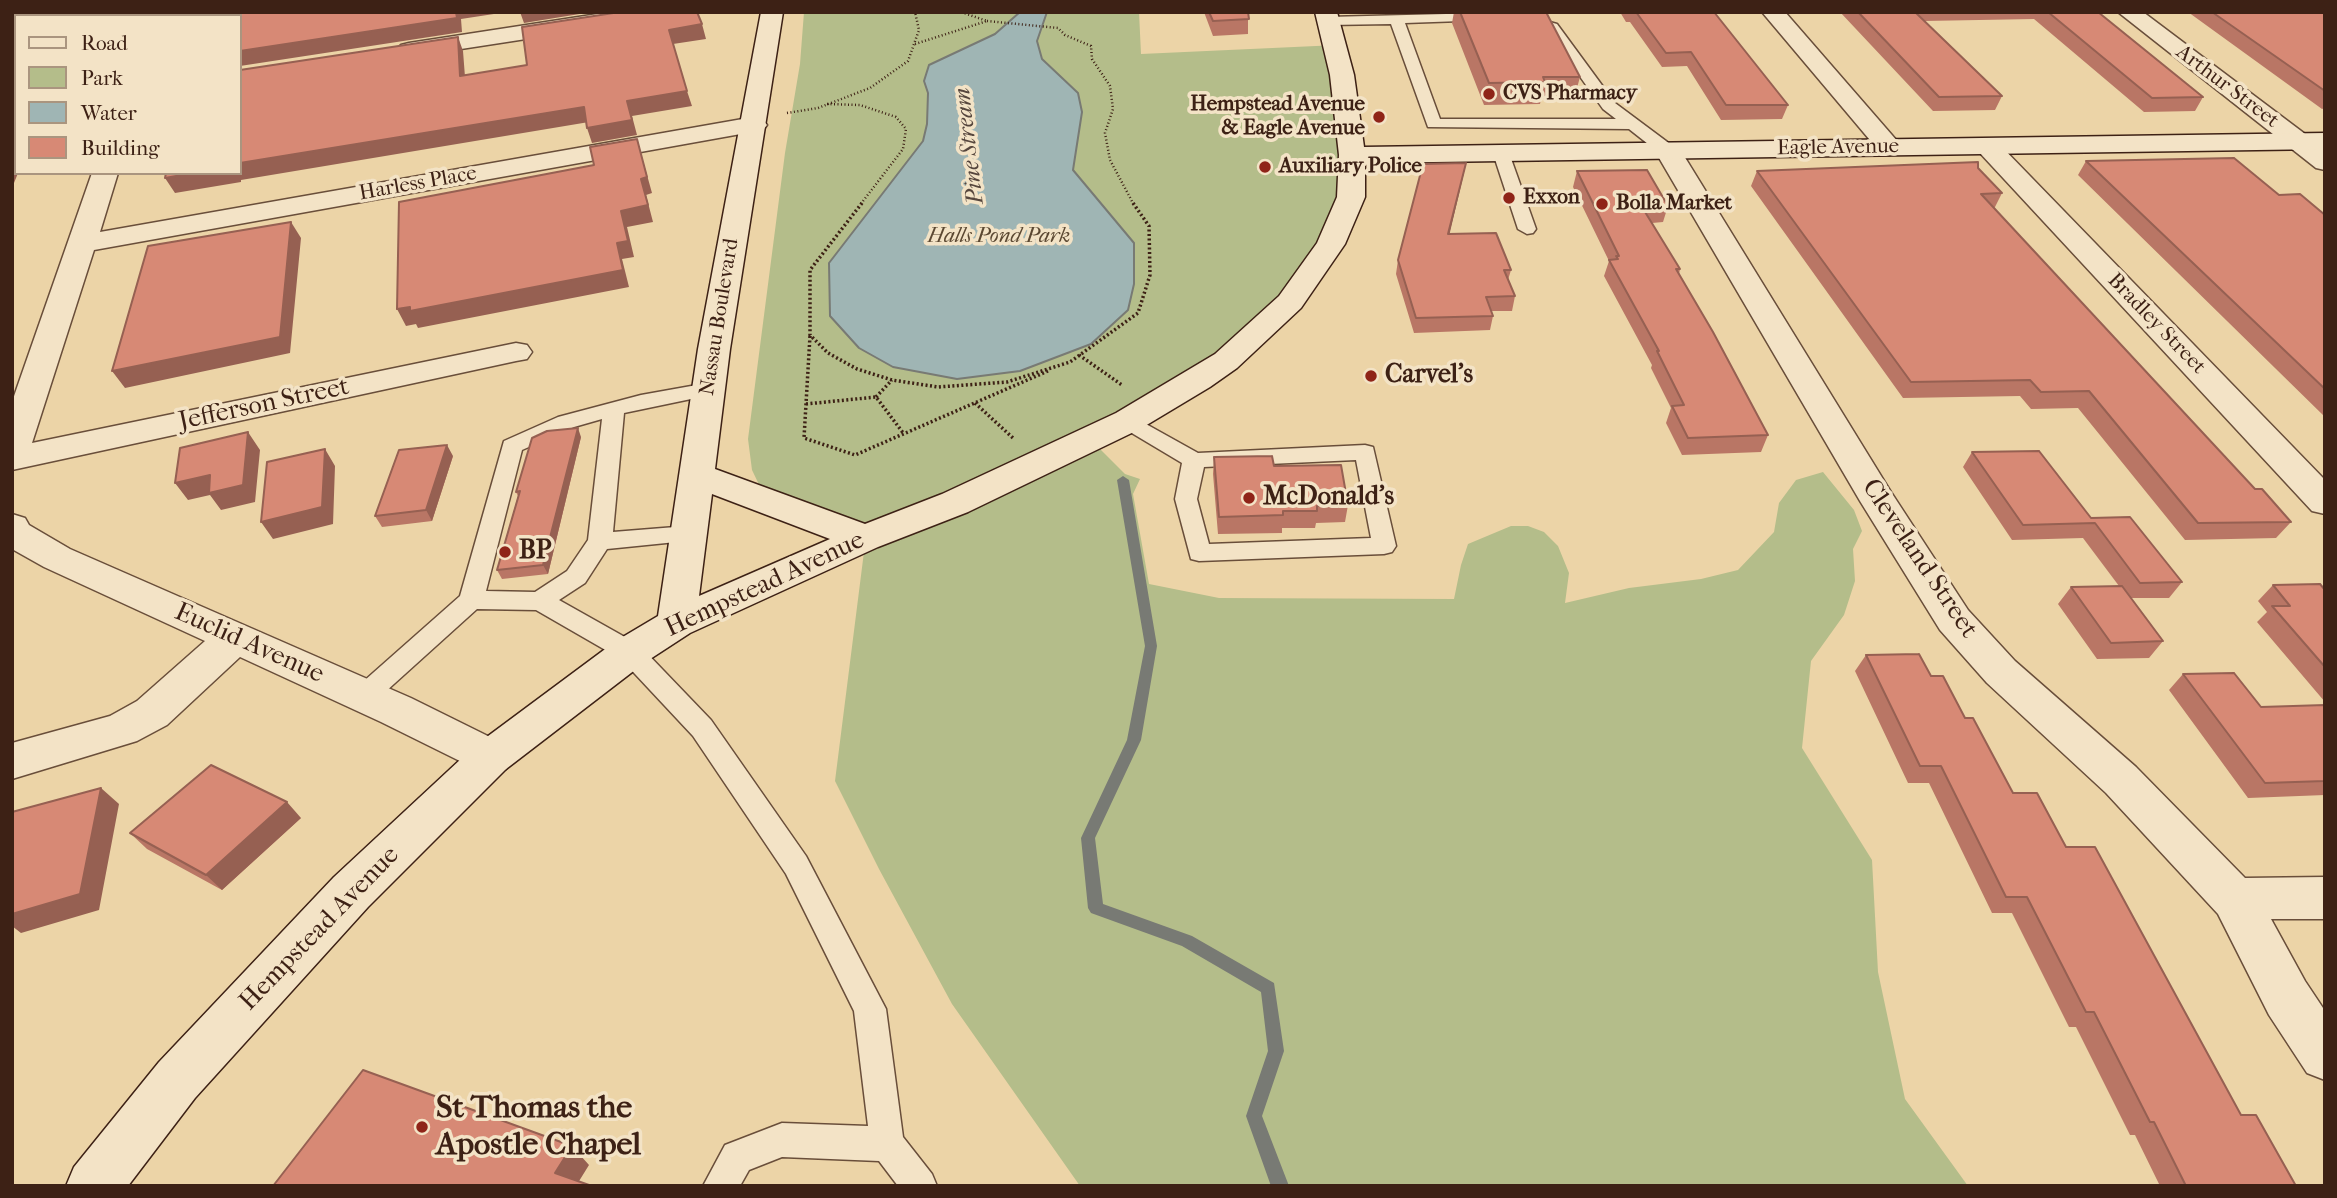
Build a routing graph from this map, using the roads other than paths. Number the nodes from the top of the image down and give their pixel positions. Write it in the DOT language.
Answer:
graph roads {
  1 [pos="656,12"];
  2 [pos="772,12"];
  3 [pos="1773,12"];
  4 [pos="2129,12"];
  5 [pos="1327,17"];
  6 [pos="1396,19"];
  7 [pos="388,53"];
  8 [pos="754,121"];
  9 [pos="1633,124"];
  10 [pos="2297,141"];
  11 [pos="2325,141"];
  12 [pos="1889,147"];
  13 [pos="1988,147"];
  14 [pos="1668,151"];
  15 [pos="1502,153"];
  16 [pos="1352,155"];
  17 [pos="2325,162"];
  18 [pos="104,175"];
  19 [pos="1527,229"];
  20 [pos="83,243"];
  21 [pos="516,352"];
  22 [pos="708,389"];
  23 [pos="614,409"];
  24 [pos="1140,414"];
  25 [pos="12,452"];
  26 [pos="12,459"];
  27 [pos="1194,460"];
  28 [pos="696,475"];
  29 [pos="2325,502"];
  30 [pos="12,527"];
  31 [pos="688,534"];
  32 [pos="865,538"];
  33 [pos="600,541"];
  34 [pos="471,600"];
  35 [pos="540,601"];
  36 [pos="676,623"];
  37 [pos="235,638"];
  38 [pos="630,652"];
  39 [pos="365,695"];
  40 [pos="491,757"];
  41 [pos="12,761"];
  42 [pos="2325,898"];
  43 [pos="2235,899"];
  44 [pos="2325,1055"];
  45 [pos="887,1144"];
  46 [pos="93,1186"];
  47 [pos="720,1186"];
  48 [pos="920,1186"];
  1 -- 7 [label="street"];
  2 -- 8 [label="street, Nassau Boulevard"];
  3 -- 12 [label="street"];
  4 -- 10 [label="street, Arthur Street"];
  5 -- 6 [label="lane"];
  5 -- 16 [label="street, Hempstead Avenue"];
  6 -- 9 [label="lane"];
  6 -- 9 [label="lane"];
  8 -- 20 [label="street, Harless Place"];
  8 -- 22 [label="street, Nassau Boulevard"];
  9 -- 14 [label="lane"];
  10 -- 11 [label="street, Eagle Avenue"];
  10 -- 13 [label="street, Eagle Avenue"];
  10 -- 17 [label="street, Arthur Street"];
  12 -- 13 [label="street, Eagle Avenue"];
  12 -- 14 [label="street, Eagle Avenue"];
  13 -- 29 [label="street, Bradley Street"];
  14 -- 15 [label="street, Eagle Avenue"];
  14 -- 43 [label="street, Cleveland Street"];
  15 -- 16 [label="street, Eagle Avenue"];
  15 -- 19 [label="lane"];
  16 -- 24 [label="street, Hempstead Avenue"];
  18 -- 20 [label="street"];
  20 -- 25 [label="street"];
  21 -- 26 [label="street, Jefferson Street"];
  22 -- 23 [label="lane"];
  22 -- 28 [label="street, Nassau Boulevard"];
  23 -- 33 [label="lane"];
  23 -- 34 [label="lane"];
  24 -- 27 [label="lane"];
  24 -- 32 [label="street, Hempstead Avenue"];
  27 -- 27 [label="lane"];
  28 -- 31 [label="street, Nassau Boulevard"];
  28 -- 32 [label="street"];
  30 -- 37 [label="street, Euclid Avenue"];
  31 -- 33 [label="lane"];
  31 -- 36 [label="street, Nassau Boulevard"];
  32 -- 36 [label="street, Hempstead Avenue"];
  33 -- 35 [label="lane"];
  34 -- 35 [label="lane"];
  34 -- 39 [label="lane"];
  35 -- 38 [label="lane"];
  36 -- 38 [label="street, Hempstead Avenue"];
  37 -- 39 [label="street, Euclid Avenue"];
  37 -- 41 [label="street"];
  38 -- 40 [label="street, Hempstead Avenue"];
  38 -- 45 [label="lane"];
  39 -- 40 [label="street, Euclid Avenue"];
  40 -- 46 [label="street, Hempstead Avenue"];
  42 -- 43 [label="street"];
  43 -- 44 [label="street, Cleveland Street"];
  45 -- 47 [label="lane"];
  45 -- 48 [label="lane"];
}
